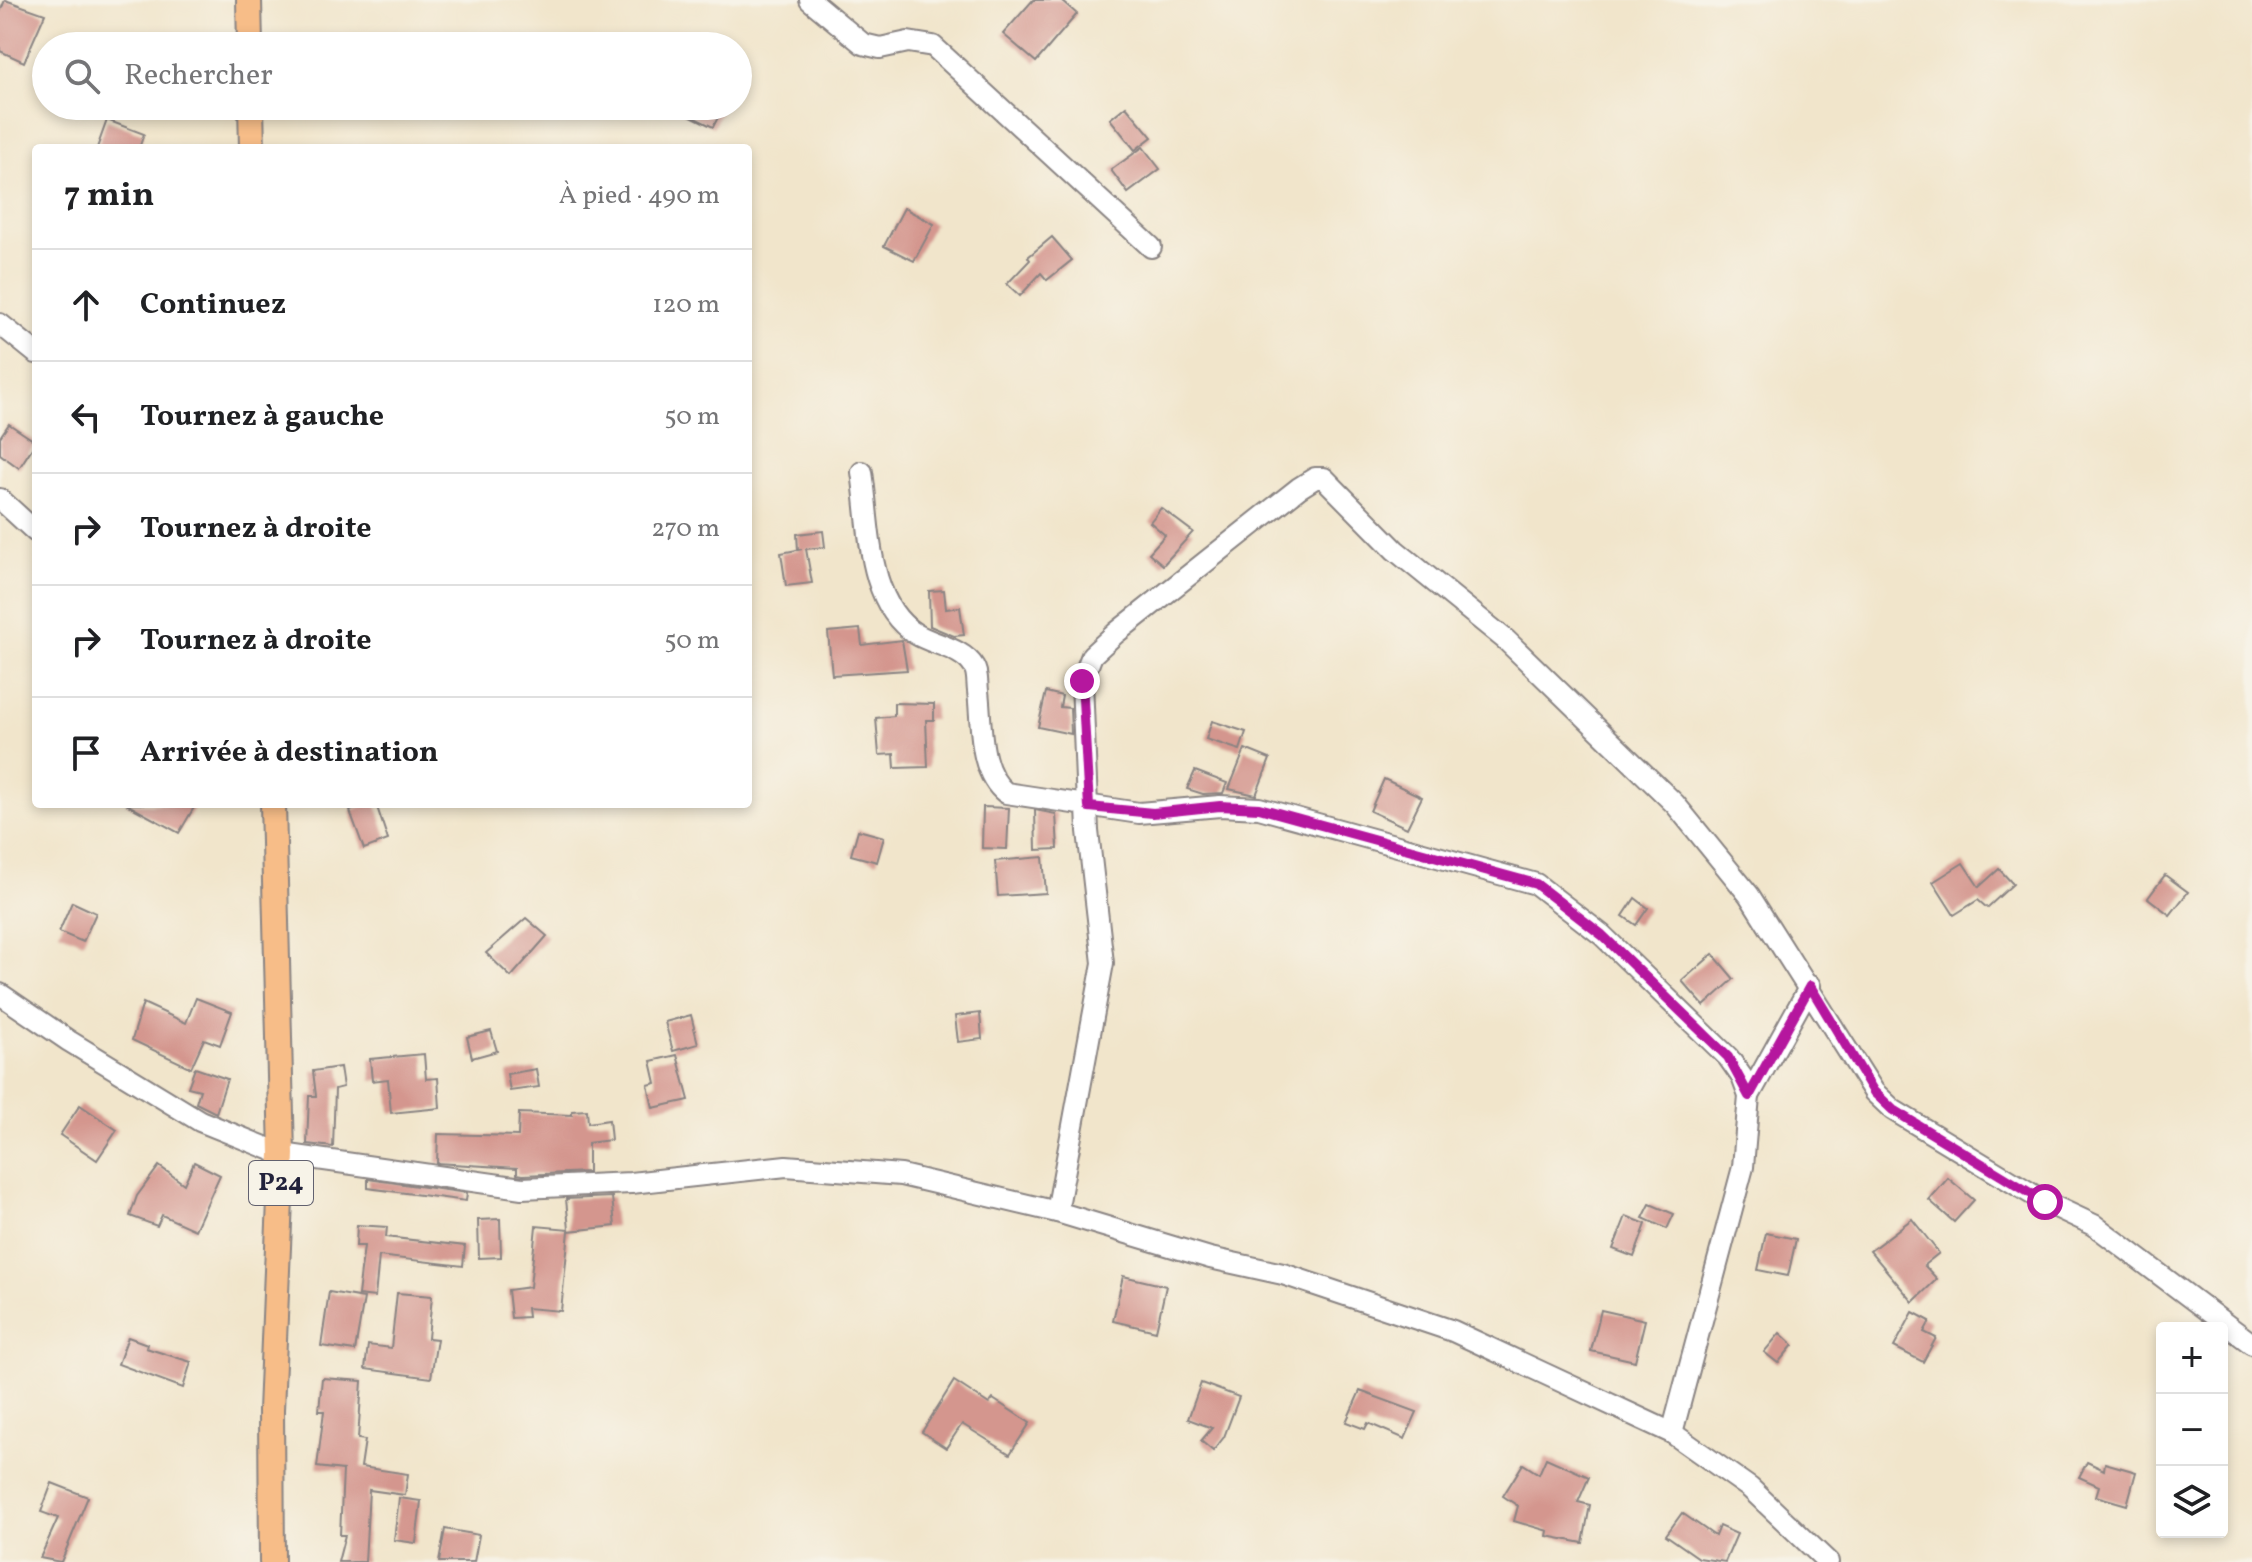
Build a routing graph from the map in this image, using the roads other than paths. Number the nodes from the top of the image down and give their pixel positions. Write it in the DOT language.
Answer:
graph roads {
  1 [pos="249,0"];
  2 [pos="810,0"];
  3 [pos="250,32"];
  4 [pos="251,120"];
  5 [pos="252,144"];
  6 [pos="1151,247"];
  7 [pos="0,324"];
  8 [pos="32,350"];
  9 [pos="862,472"];
  10 [pos="0,499"];
  11 [pos="32,528"];
  12 [pos="1089,807"];
  13 [pos="273,808"];
  14 [pos="1810,986"];
  15 [pos="0,994"];
  16 [pos="1749,1096"];
  17 [pos="282,1154"];
  18 [pos="1057,1212"];
  19 [pos="2252,1344"];
  20 [pos="1672,1433"];
  21 [pos="272,1562"];
  22 [pos="1828,1562"];
  1 -- 3 [label="main road"];
  2 -- 6 [label="street"];
  4 -- 5 [label="main road"];
  7 -- 8 [label="street"];
  9 -- 12 [label="street"];
  10 -- 11 [label="street"];
  12 -- 14 [label="street"];
  12 -- 16 [label="street"];
  12 -- 18 [label="street"];
  13 -- 17 [label="main road, P24"];
  14 -- 16 [label="street"];
  14 -- 19 [label="street"];
  15 -- 17 [label="street"];
  16 -- 20 [label="street"];
  17 -- 18 [label="street"];
  17 -- 21 [label="main road, P24"];
  18 -- 20 [label="street"];
  20 -- 22 [label="street"];
}
